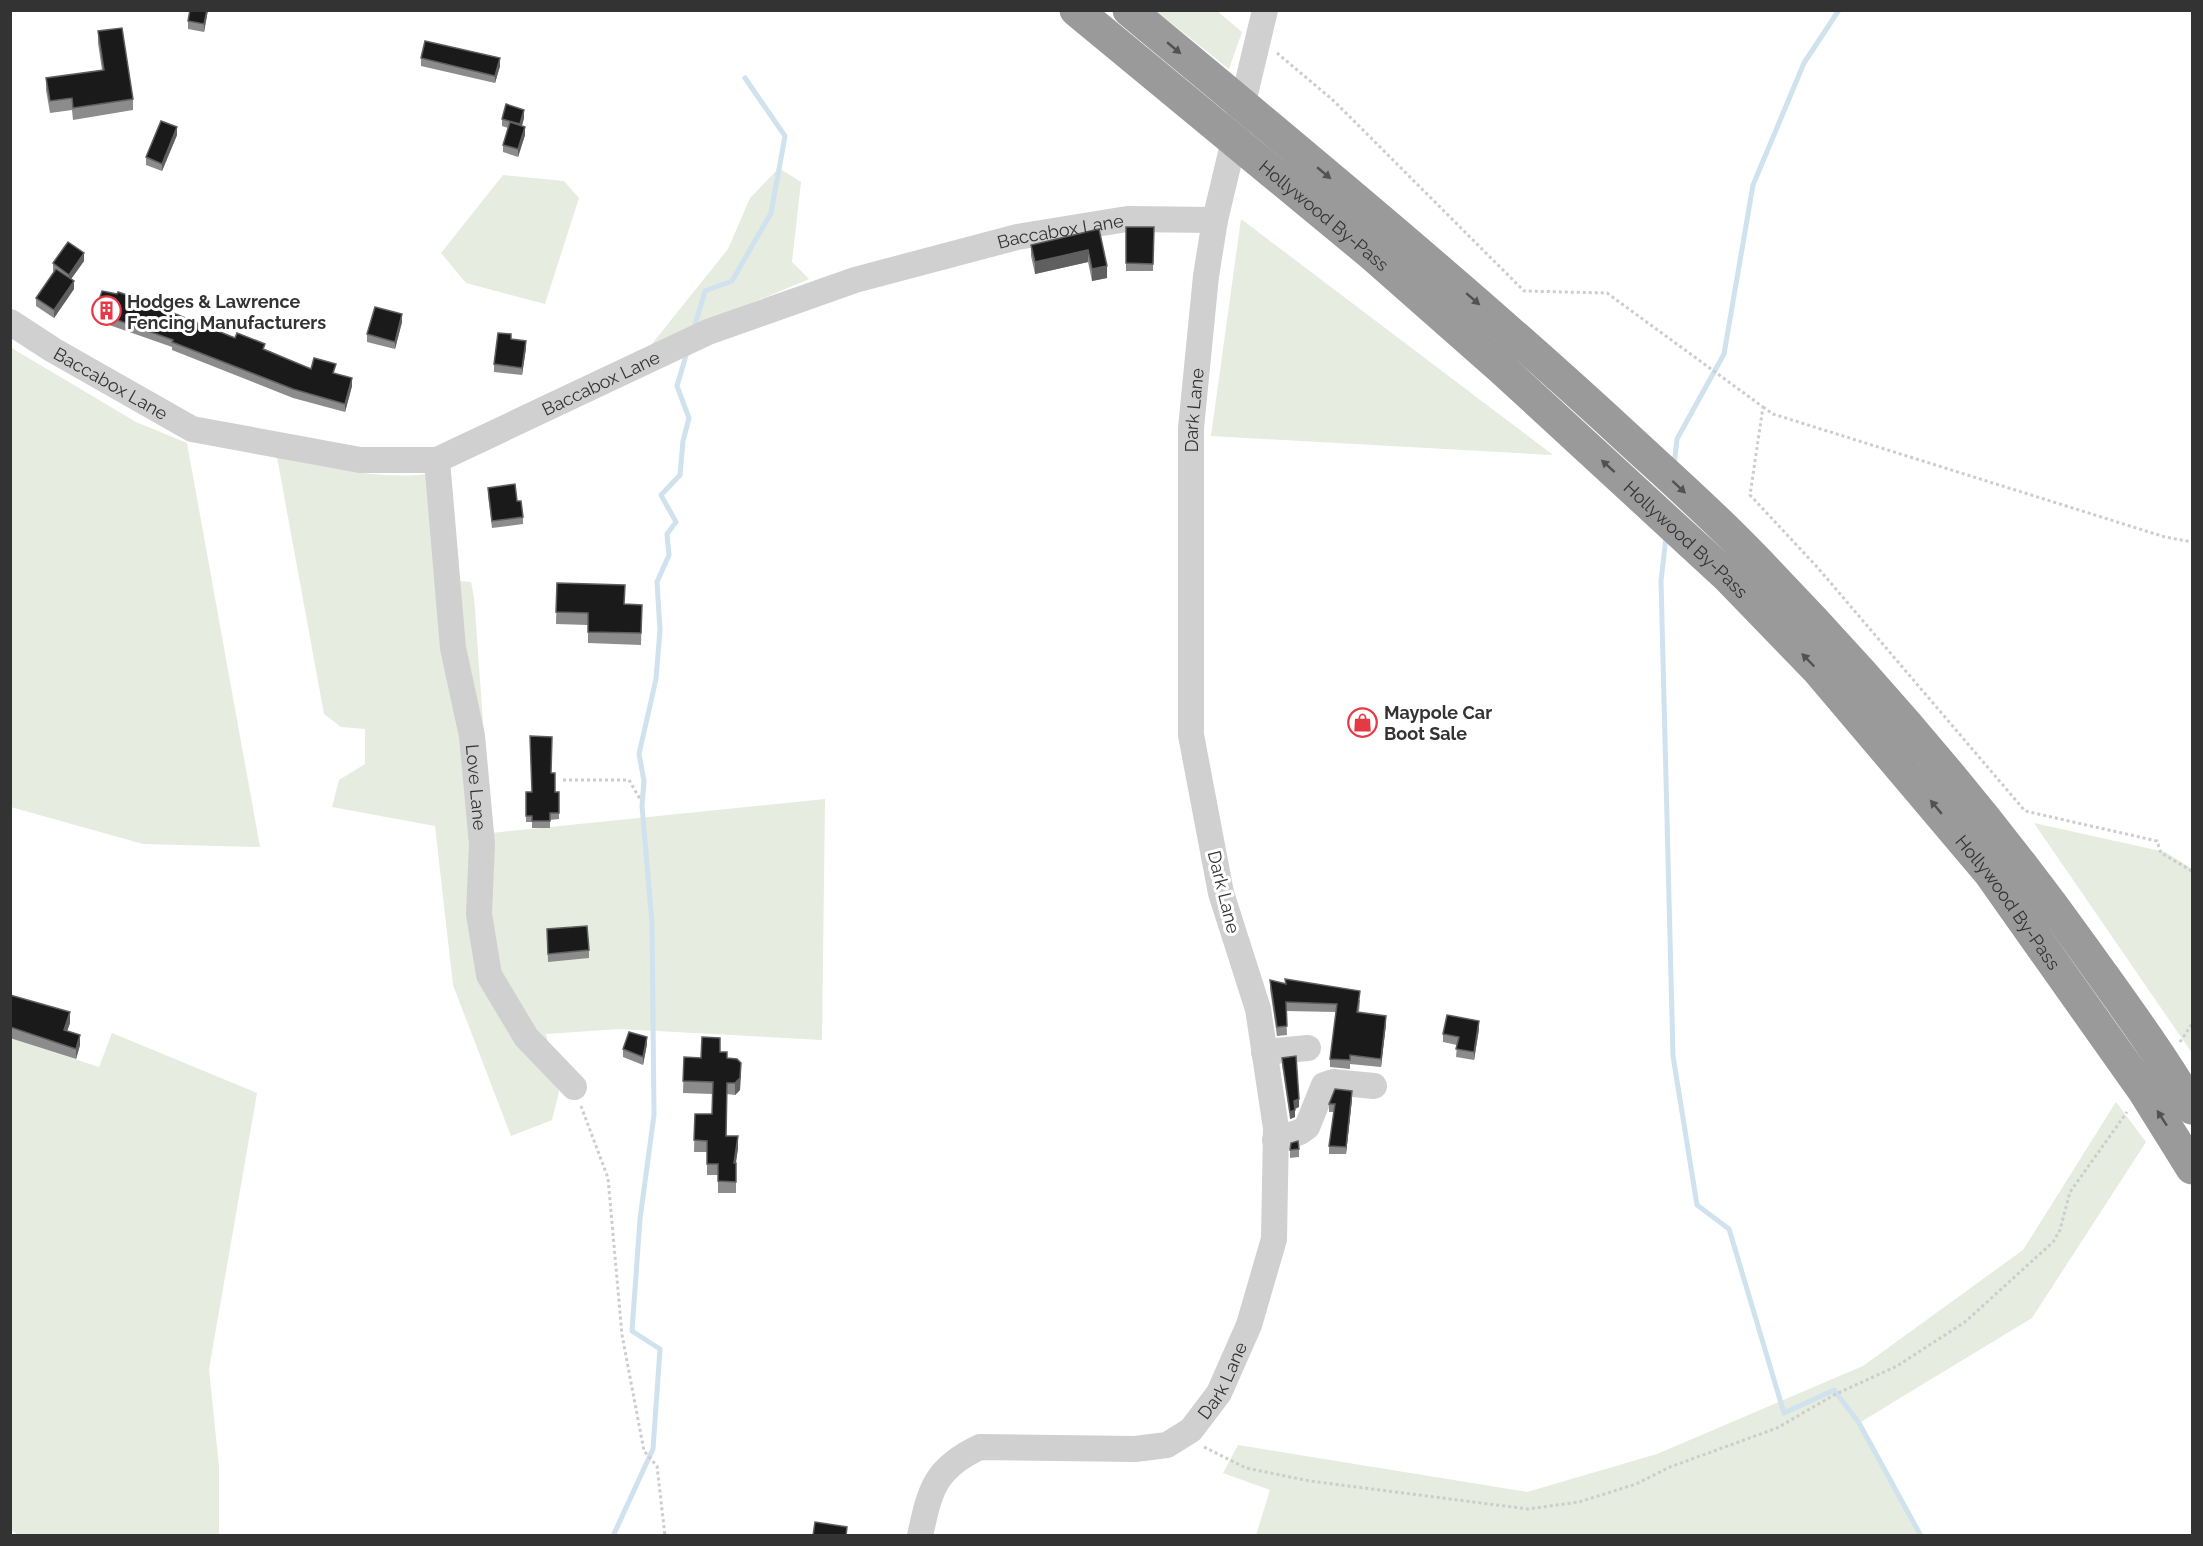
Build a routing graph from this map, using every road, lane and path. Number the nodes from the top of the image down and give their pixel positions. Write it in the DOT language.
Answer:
graph roads {
  1 [pos="1076,10"];
  2 [pos="1129,10"];
  3 [pos="1265,10"];
  4 [pos="1258,37"];
  5 [pos="1215,220"];
  6 [pos="10,322"];
  7 [pos="1763,407"];
  8 [pos="437,460"];
  9 [pos="2193,542"];
  10 [pos="563,780"];
  11 [pos="640,799"];
  12 [pos="2193,871"];
  13 [pos="1308,1048"];
  14 [pos="1264,1052"];
  15 [pos="1374,1086"];
  16 [pos="574,1087"];
  17 [pos="2144,1091"];
  18 [pos="2193,1108"];
  19 [pos="1275,1140"];
  20 [pos="2193,1168"];
  21 [pos="1191,1430"];
  22 [pos="665,1536"];
  23 [pos="920,1536"];
  17 -- 1 [label="highway, Hollywood By-Pass, one-way"];
  2 -- 18 [label="highway, Hollywood By-Pass, one-way"];
  3 -- 4 [label="street, Dark Lane"];
  4 -- 5 [label="street, Dark Lane"];
  4 -- 7 [label="path"];
  5 -- 8 [label="street, Baccabox Lane"];
  5 -- 14 [label="street, Dark Lane"];
  6 -- 8 [label="street, Baccabox Lane"];
  7 -- 9 [label="path"];
  7 -- 12 [label="path"];
  8 -- 16 [label="street, Love Lane"];
  10 -- 11 [label="path"];
  13 -- 14 [label="street"];
  14 -- 19 [label="street, Dark Lane"];
  15 -- 19 [label="street"];
  16 -- 22 [label="path"];
  20 -- 17 [label="highway, Hollywood By-Pass, one-way"];
  17 -- 21 [label="path"];
  19 -- 21 [label="street, Dark Lane"];
  21 -- 23 [label="street, Dark Lane"];
}
